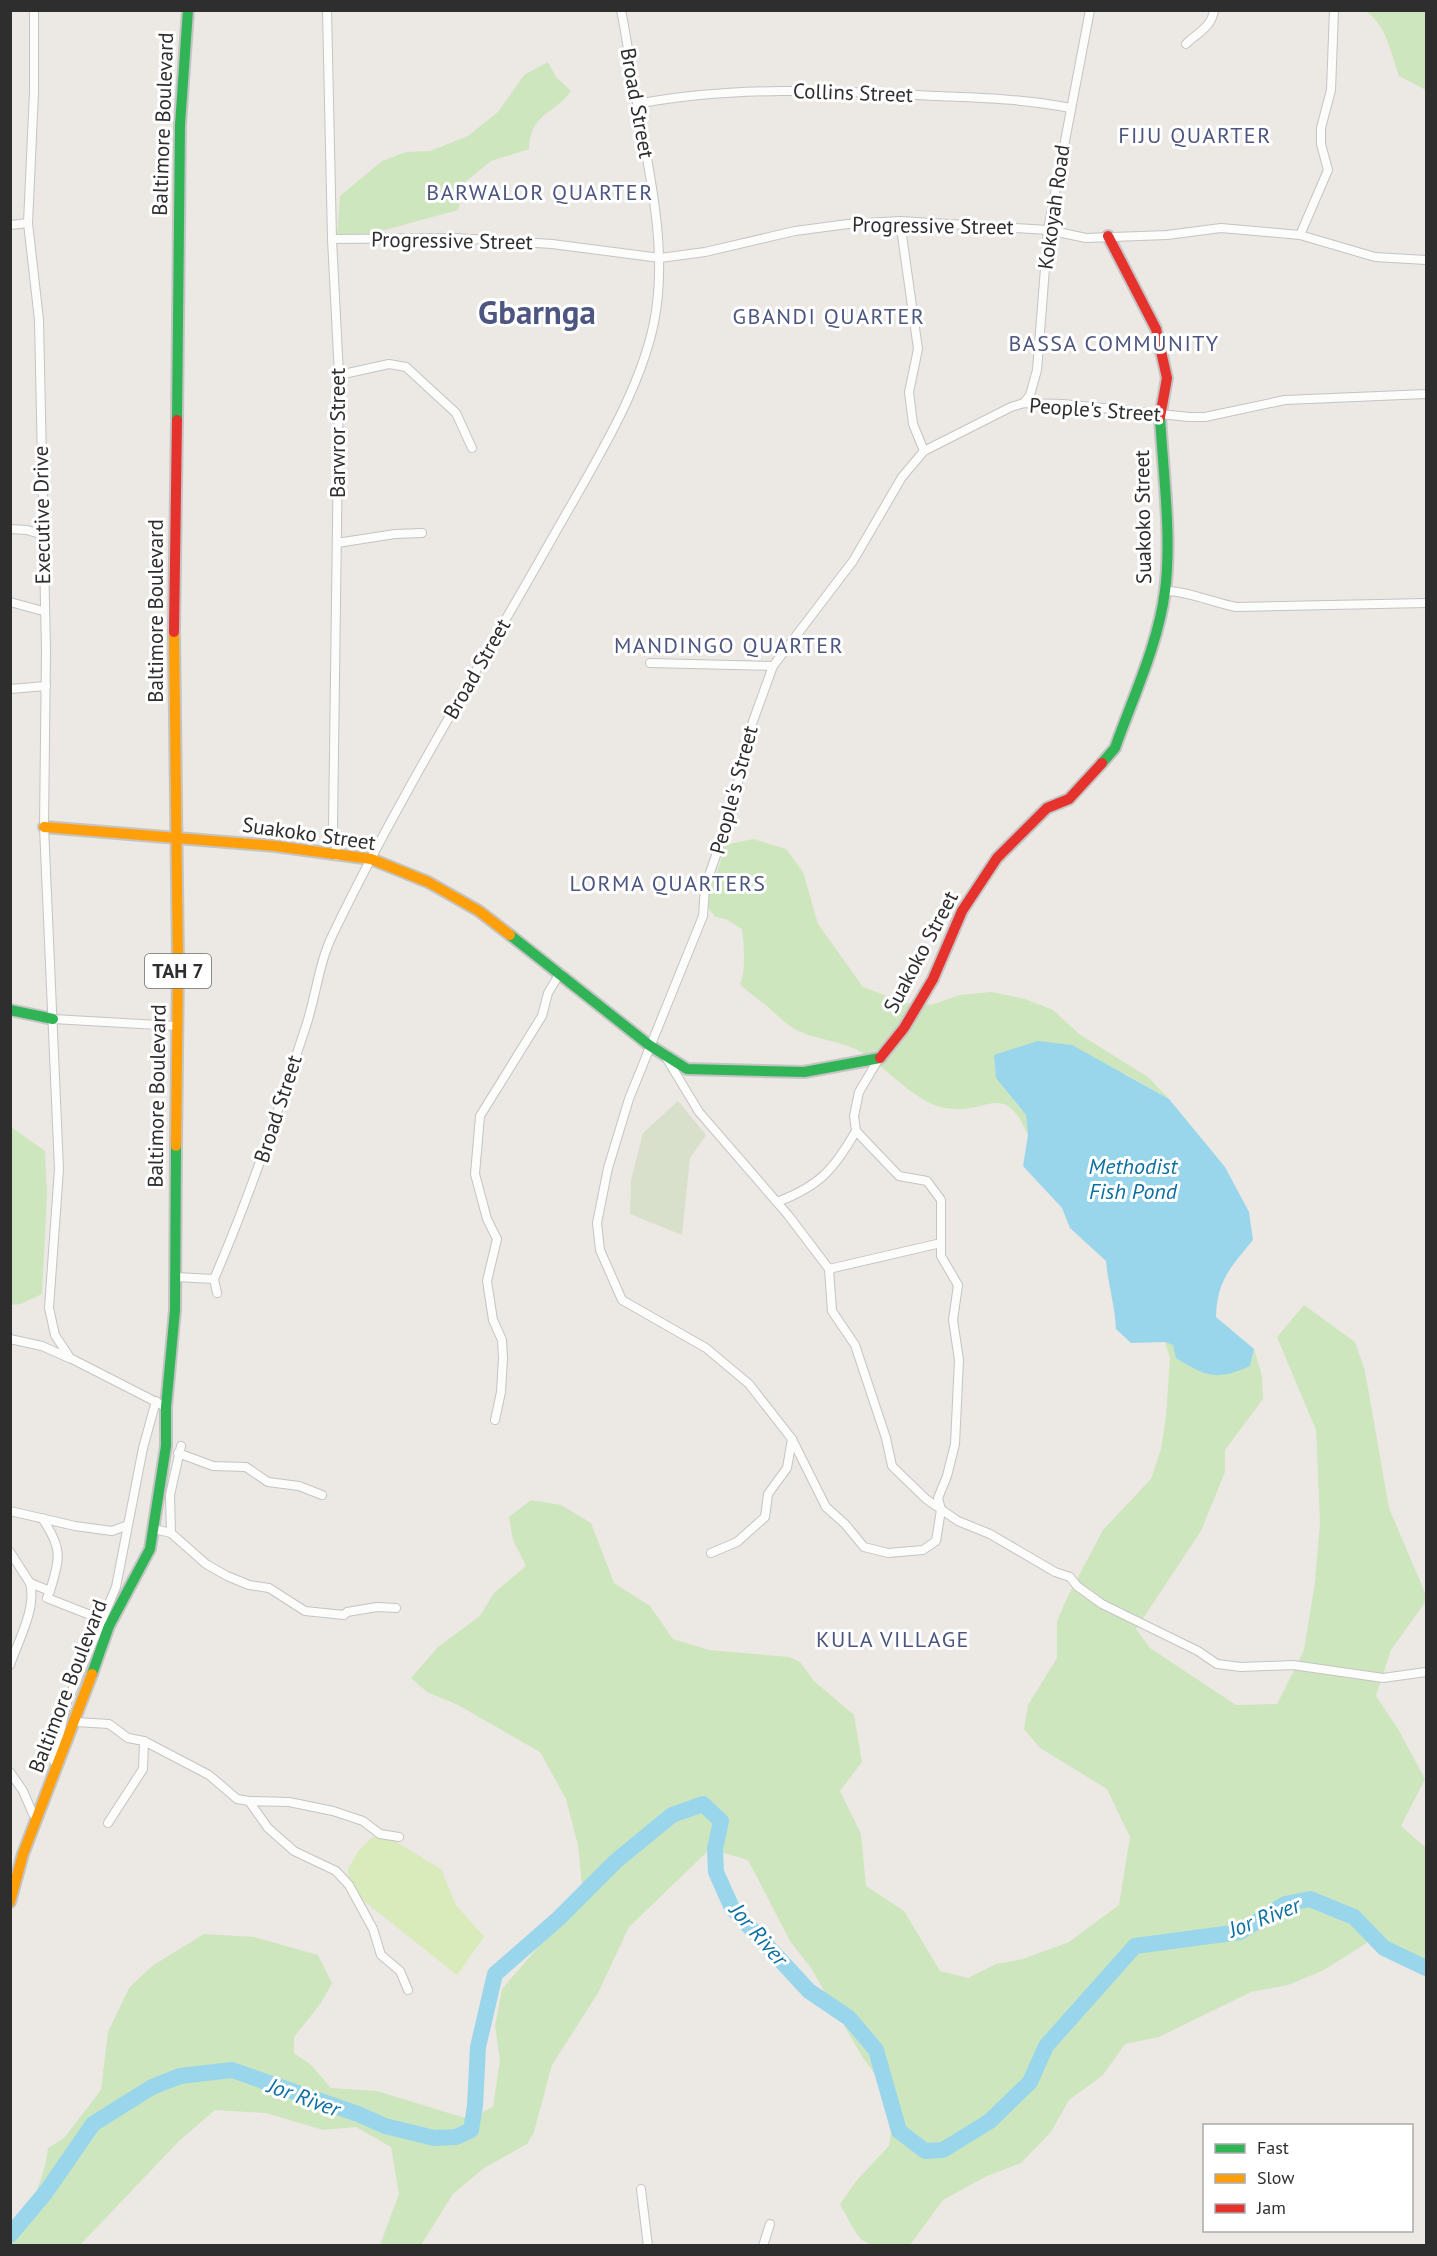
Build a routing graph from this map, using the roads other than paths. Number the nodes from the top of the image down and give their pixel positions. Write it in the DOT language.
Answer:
graph roads {
  1 [pos="34,10"];
  2 [pos="188,10"];
  3 [pos="327,10"];
  4 [pos="621,10"];
  5 [pos="1090,10"];
  6 [pos="1214,10"];
  7 [pos="1334,10"];
  8 [pos="1186,44"];
  9 [pos="637,104"];
  10 [pos="1070,108"];
  11 [pos="900,221"];
  12 [pos="28,223"];
  13 [pos="10,225"];
  14 [pos="1048,230"];
  15 [pos="1300,235"];
  16 [pos="1107,236"];
  17 [pos="332,239"];
  18 [pos="660,258"];
  19 [pos="1426,260"];
  20 [pos="339,375"];
  21 [pos="1426,394"];
  22 [pos="1024,403"];
  23 [pos="1160,415"];
  24 [pos="472,448"];
  25 [pos="924,451"];
  26 [pos="10,529"];
  27 [pos="422,533"];
  28 [pos="43,535"];
  29 [pos="337,543"];
  30 [pos="1165,591"];
  31 [pos="10,602"];
  32 [pos="1426,603"];
  33 [pos="43,611"];
  34 [pos="651,663"];
  35 [pos="773,666"];
  36 [pos="46,686"];
  37 [pos="10,689"];
  38 [pos="44,827"];
  39 [pos="178,839"];
  40 [pos="337,856"];
  41 [pos="371,860"];
  42 [pos="560,973"];
  43 [pos="10,1010"];
  44 [pos="53,1019"];
  45 [pos="176,1026"];
  46 [pos="649,1046"];
  47 [pos="667,1059"];
  48 [pos="878,1060"];
  49 [pos="855,1131"];
  50 [pos="777,1202"];
  51 [pos="941,1243"];
  52 [pos="829,1269"];
  53 [pos="176,1277"];
  54 [pos="214,1279"];
  55 [pos="217,1293"];
  56 [pos="10,1339"];
  57 [pos="70,1358"];
  58 [pos="161,1404"];
  59 [pos="495,1420"];
  60 [pos="792,1439"];
  61 [pos="322,1495"];
  62 [pos="940,1510"];
  63 [pos="10,1511"];
  64 [pos="42,1518"];
  65 [pos="128,1525"];
  66 [pos="154,1529"];
  67 [pos="171,1533"];
  68 [pos="711,1553"];
  69 [pos="11,1554"];
  70 [pos="30,1583"];
  71 [pos="50,1591"];
  72 [pos="396,1608"];
  73 [pos="103,1620"];
  74 [pos="10,1665"];
  75 [pos="1426,1672"];
  76 [pos="76,1722"];
  77 [pos="144,1741"];
  78 [pos="10,1772"];
  79 [pos="249,1801"];
  80 [pos="33,1814"];
  81 [pos="108,1823"];
  82 [pos="399,1837"];
  83 [pos="23,1854"];
  84 [pos="10,1902"];
  85 [pos="408,1990"];
  86 [pos="641,2189"];
  87 [pos="770,2224"];
  88 [pos="648,2246"];
  89 [pos="763,2246"];
  1 -- 12 [label="street, Executive Drive"];
  2 -- 39 [label="main road, Baltimore Boulevard / TAH 7"];
  3 -- 17 [label="street, Barwror Street"];
  4 -- 9 [label="street, Broad Street"];
  5 -- 10 [label="street, Kokoyah Road"];
  6 -- 8 [label="street"];
  7 -- 15 [label="street"];
  9 -- 10 [label="street, Collins Street"];
  9 -- 18 [label="street, Broad Street"];
  10 -- 14 [label="street, Kokoyah Road"];
  11 -- 14 [label="street, Progressive Street"];
  11 -- 18 [label="street, Progressive Street"];
  11 -- 25 [label="street"];
  12 -- 13 [label="street"];
  12 -- 28 [label="street, Executive Drive"];
  14 -- 16 [label="street, Progressive Street"];
  14 -- 22 [label="street, Kokoyah Road"];
  15 -- 16 [label="street, Progressive Street"];
  15 -- 19 [label="street, Progressive Street"];
  16 -- 23 [label="main road, Suakoko Street"];
  17 -- 18 [label="street, Progressive Street"];
  17 -- 20 [label="street, Barwror Street"];
  18 -- 41 [label="street, Broad Street"];
  20 -- 24 [label="street"];
  20 -- 29 [label="street, Barwror Street"];
  21 -- 23 [label="street, People's Street"];
  22 -- 23 [label="street, People's Street"];
  22 -- 25 [label="street, People's Street"];
  23 -- 30 [label="main road, Suakoko Street"];
  25 -- 35 [label="street, People's Street"];
  26 -- 28 [label="street"];
  27 -- 29 [label="street"];
  28 -- 33 [label="street, Executive Drive"];
  29 -- 40 [label="street, Barwror Street"];
  30 -- 32 [label="street"];
  30 -- 48 [label="main road, Suakoko Street"];
  31 -- 33 [label="street"];
  33 -- 36 [label="street, Executive Drive"];
  34 -- 35 [label="street"];
  35 -- 46 [label="street, People's Street"];
  36 -- 37 [label="street"];
  36 -- 38 [label="street, Executive Drive"];
  38 -- 39 [label="main road, Suakoko Street"];
  38 -- 44 [label="street, Executive Drive"];
  39 -- 40 [label="main road, Suakoko Street"];
  39 -- 45 [label="main road, Baltimore Boulevard / TAH 7"];
  40 -- 41 [label="main road, Suakoko Street"];
  41 -- 42 [label="main road, Suakoko Street"];
  41 -- 54 [label="street, Broad Street"];
  42 -- 46 [label="main road, Suakoko Street"];
  42 -- 59 [label="street"];
  43 -- 44 [label="main road"];
  44 -- 45 [label="street"];
  44 -- 57 [label="street, Executive Drive"];
  45 -- 53 [label="main road, Baltimore Boulevard / TAH 7"];
  46 -- 47 [label="main road, Suakoko Street"];
  46 -- 60 [label="street, People's Street"];
  47 -- 48 [label="main road, Suakoko Street"];
  47 -- 50 [label="street"];
  48 -- 49 [label="street"];
  49 -- 50 [label="street"];
  49 -- 51 [label="street, People's Street"];
  50 -- 52 [label="street"];
  51 -- 52 [label="street"];
  51 -- 62 [label="street, People's Street"];
  52 -- 62 [label="street"];
  53 -- 54 [label="street"];
  53 -- 58 [label="main road, Baltimore Boulevard / TAH 7"];
  54 -- 55 [label="street"];
  56 -- 57 [label="street"];
  57 -- 58 [label="street"];
  58 -- 65 [label="street"];
  58 -- 66 [label="main road, Baltimore Boulevard / TAH 7"];
  60 -- 62 [label="street, People's Street"];
  60 -- 68 [label="street"];
  61 -- 67 [label="street"];
  62 -- 75 [label="street"];
  63 -- 64 [label="street"];
  64 -- 65 [label="street"];
  64 -- 71 [label="street"];
  65 -- 73 [label="street"];
  66 -- 67 [label="street"];
  66 -- 76 [label="main road, Baltimore Boulevard / TAH 7"];
  67 -- 72 [label="street"];
  69 -- 70 [label="street"];
  70 -- 71 [label="street"];
  70 -- 74 [label="street"];
  71 -- 73 [label="street"];
  73 -- 80 [label="street"];
  76 -- 77 [label="street"];
  76 -- 83 [label="main road, Baltimore Boulevard / TAH 7"];
  77 -- 79 [label="street"];
  77 -- 81 [label="street"];
  78 -- 80 [label="street"];
  79 -- 82 [label="street"];
  79 -- 85 [label="street"];
  80 -- 83 [label="street"];
  83 -- 84 [label="main road, Baltimore Boulevard / TAH 7"];
  86 -- 88 [label="street"];
  87 -- 89 [label="street"];
}
